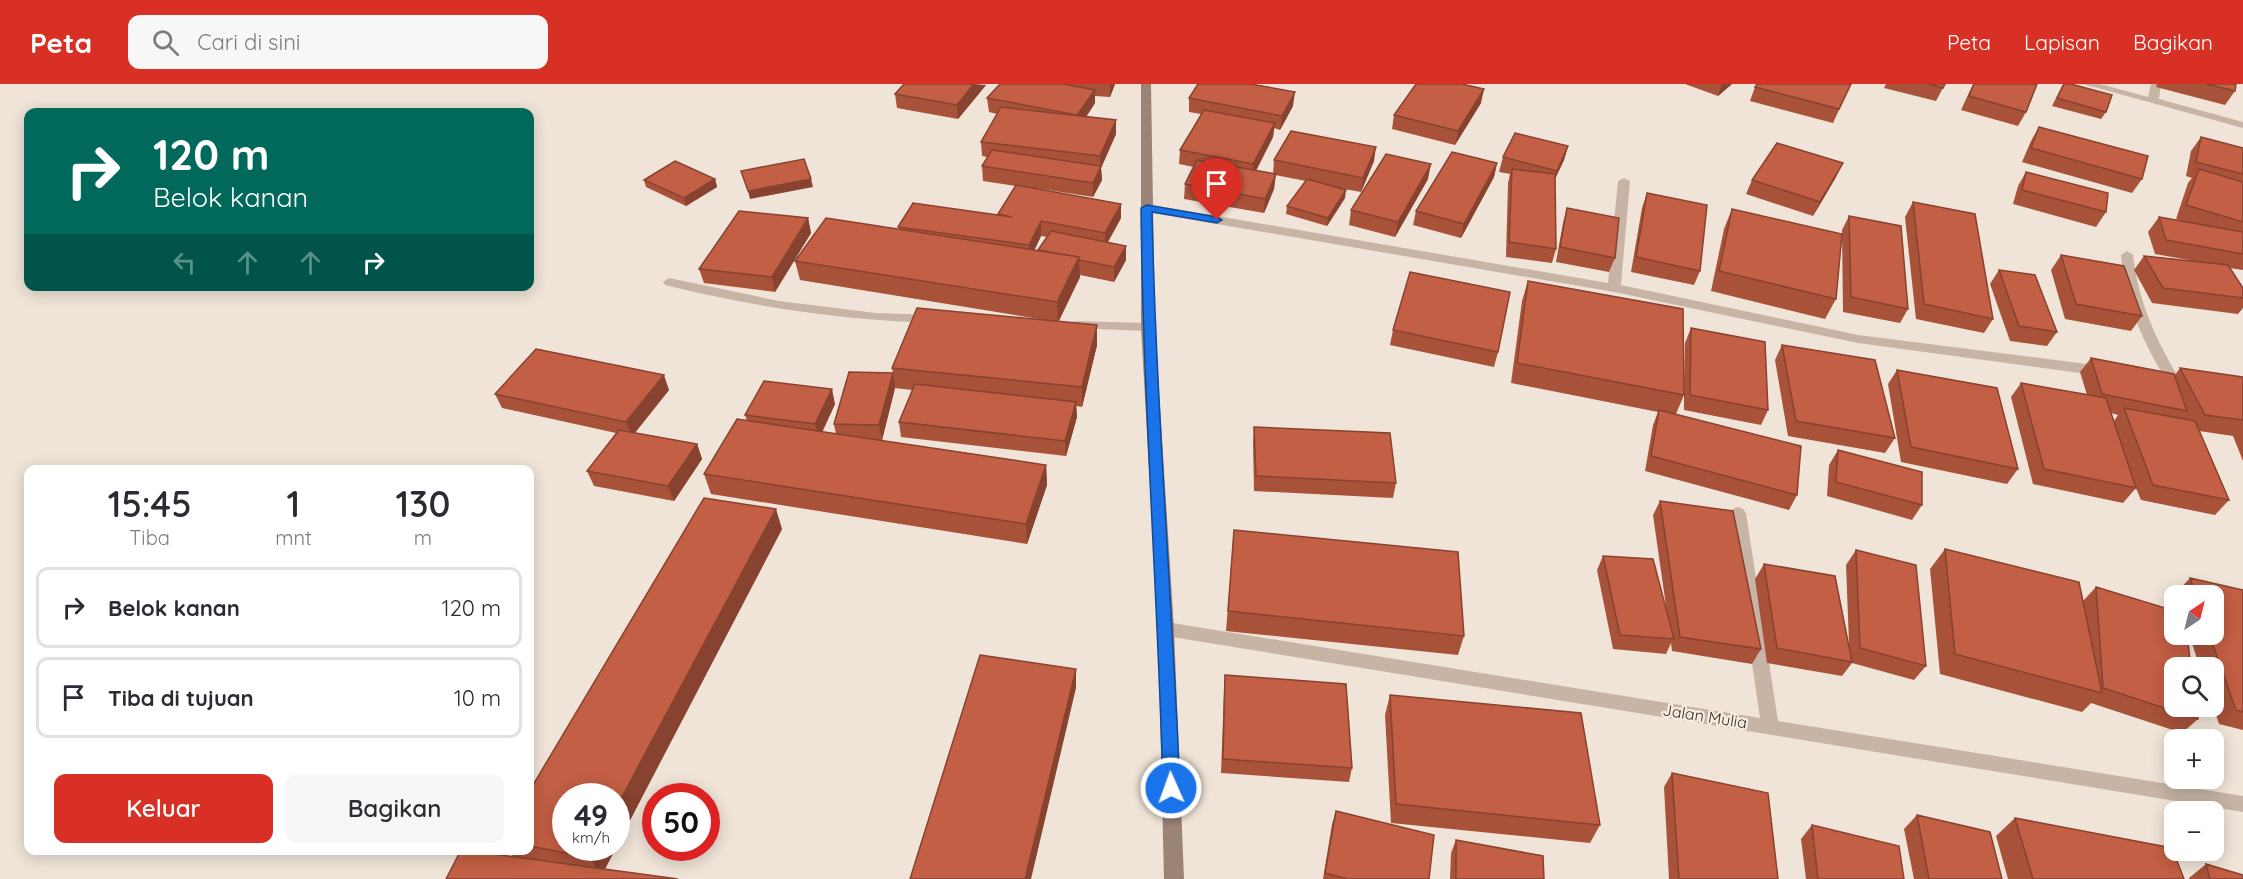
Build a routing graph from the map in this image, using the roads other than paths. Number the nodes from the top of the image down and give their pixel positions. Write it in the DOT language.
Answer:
graph roads {
  1 [pos="1146,84"];
  2 [pos="2088,84"];
  3 [pos="2156,84"];
  4 [pos="2153,101"];
  5 [pos="2243,125"];
  6 [pos="1624,181"];
  7 [pos="1147,208"];
  8 [pos="2127,255"];
  9 [pos="669,282"];
  10 [pos="1614,288"];
  11 [pos="947,320"];
  12 [pos="1065,324"];
  13 [pos="1148,327"];
  14 [pos="2115,373"];
  15 [pos="2173,380"];
  16 [pos="1738,513"];
  17 [pos="1166,629"];
  18 [pos="1770,727"];
  19 [pos="2243,804"];
  20 [pos="1174,879"];
  1 -- 7 [label="main road"];
  2 -- 4 [label="street"];
  3 -- 4 [label="street"];
  4 -- 5 [label="street"];
  6 -- 10 [label="street"];
  7 -- 10 [label="street"];
  7 -- 13 [label="main road"];
  8 -- 15 [label="street"];
  9 -- 11 [label="street"];
  10 -- 14 [label="street"];
  12 -- 13 [label="street"];
  13 -- 17 [label="main road"];
  16 -- 18 [label="street"];
  17 -- 18 [label="street, Jalan Mulia"];
  17 -- 20 [label="main road"];
  18 -- 19 [label="street, Jalan Mulia"];
}
